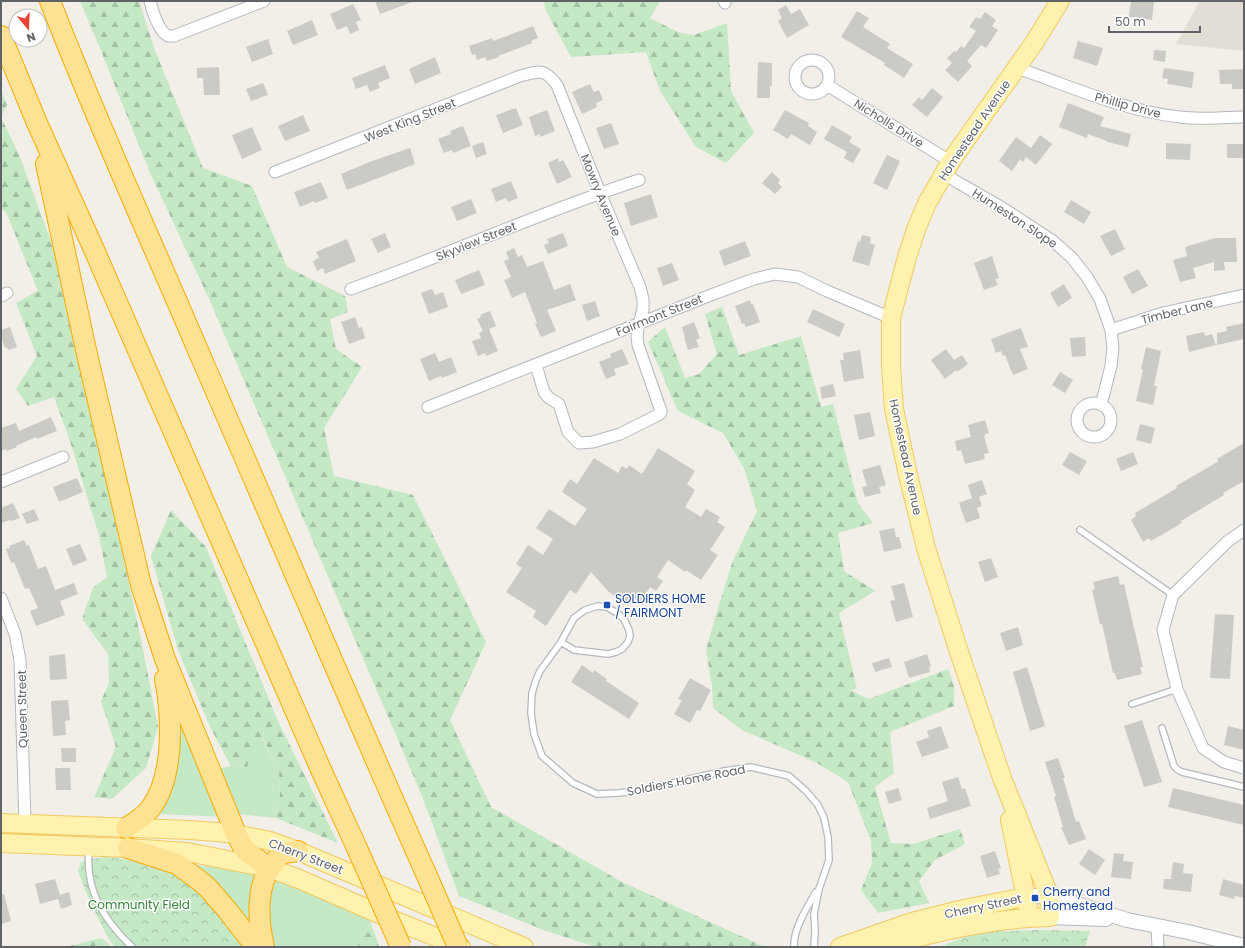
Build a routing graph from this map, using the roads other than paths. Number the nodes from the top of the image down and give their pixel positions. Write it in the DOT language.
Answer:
graph roads {
  1 [pos="50,1"];
  2 [pos="150,1"];
  3 [pos="264,1"];
  4 [pos="1060,1"];
  5 [pos="1,36"];
  6 [pos="1017,68"];
  7 [pos="545,72"];
  8 [pos="827,85"];
  9 [pos="1244,117"];
  10 [pos="37,123"];
  11 [pos="947,168"];
  12 [pos="276,172"];
  13 [pos="639,180"];
  14 [pos="600,193"];
  15 [pos="351,289"];
  16 [pos="1244,295"];
  17 [pos="891,318"];
  18 [pos="639,323"];
  19 [pos="1111,330"];
  20 [pos="536,365"];
  21 [pos="1101,405"];
  22 [pos="428,407"];
  23 [pos="63,457"];
  24 [pos="1,482"];
  25 [pos="1080,530"];
  26 [pos="1244,530"];
  27 [pos="1173,596"];
  28 [pos="1,598"];
  29 [pos="561,642"];
  30 [pos="165,658"];
  31 [pos="1177,689"];
  32 [pos="1132,704"];
  33 [pos="1162,728"];
  34 [pos="1244,768"];
  35 [pos="1002,778"];
  36 [pos="1244,787"];
  37 [pos="1,823"];
  38 [pos="25,823"];
  39 [pos="126,828"];
  40 [pos="236,834"];
  41 [pos="1,843"];
  42 [pos="89,847"];
  43 [pos="128,848"];
  44 [pos="298,851"];
  45 [pos="269,868"];
  46 [pos="819,889"];
  47 [pos="1049,895"];
  48 [pos="1025,897"];
  49 [pos="1030,917"];
  50 [pos="1050,917"];
  51 [pos="1127,920"];
  52 [pos="1157,926"];
  53 [pos="1244,946"];
  54 [pos="132,947"];
  55 [pos="256,947"];
  56 [pos="264,947"];
  57 [pos="401,947"];
  58 [pos="458,947"];
  59 [pos="461,947"];
  60 [pos="524,947"];
  61 [pos="794,947"];
  62 [pos="814,947"];
  63 [pos="840,947"];
  64 [pos="878,947"];
  65 [pos="1158,947"];
  1 -- 58 [label="highway, bridge"];
  2 -- 3 [label="street"];
  4 -- 6 [label="main road, Homestead Avenue"];
  5 -- 10 [label="highway"];
  6 -- 9 [label="street, Phillip Drive"];
  6 -- 11 [label="main road, Homestead Avenue"];
  7 -- 12 [label="street, West King Street"];
  7 -- 14 [label="street, Mowry Avenue"];
  8 -- 11 [label="street, Nicholls Drive"];
  10 -- 30 [label="highway"];
  10 -- 57 [label="highway, bridge"];
  11 -- 17 [label="main road, Homestead Avenue"];
  11 -- 19 [label="street, Humeston Slope"];
  13 -- 14 [label="street, Skyview Street"];
  14 -- 15 [label="street, Skyview Street"];
  14 -- 18 [label="street, Mowry Avenue"];
  16 -- 19 [label="street, Timber Lane"];
  17 -- 18 [label="street, Fairmont Street"];
  17 -- 35 [label="main road, Homestead Avenue"];
  18 -- 20 [label="street, Fairmont Street"];
  18 -- 20 [label="street"];
  19 -- 21 [label="street, Humeston Slope"];
  20 -- 22 [label="street, Fairmont Street"];
  23 -- 24 [label="street"];
  25 -- 27 [label="lane"];
  26 -- 27 [label="street"];
  27 -- 31 [label="street"];
  28 -- 38 [label="street, Queen Street"];
  29 -- 29 [label="lane, Soldiers Home Road"];
  29 -- 46 [label="lane, Soldiers Home Road"];
  30 -- 39 [label="highway"];
  30 -- 40 [label="highway"];
  31 -- 32 [label="lane"];
  31 -- 34 [label="street"];
  33 -- 36 [label="lane"];
  35 -- 47 [label="main road, Homestead Avenue"];
  35 -- 48 [label="main road, Homestead Avenue"];
  37 -- 38 [label="main road, Cherry Street"];
  38 -- 39 [label="main road, Cherry Street"];
  39 -- 40 [label="main road, Cherry Street"];
  40 -- 44 [label="main road, Cherry Street"];
  40 -- 45 [label="highway"];
  41 -- 42 [label="main road, Cherry Street"];
  42 -- 43 [label="main road, Cherry Street"];
  42 -- 54 [label="lane"];
  43 -- 45 [label="main road, Cherry Street"];
  43 -- 55 [label="highway"];
  44 -- 45 [label="highway"];
  44 -- 60 [label="main road, Cherry Street"];
  45 -- 56 [label="highway"];
  45 -- 59 [label="main road, Cherry Street"];
  46 -- 61 [label="lane, Soldiers Home Road"];
  46 -- 62 [label="lane, Soldiers Home Road"];
  47 -- 48 [label="street, Cherry Street"];
  47 -- 50 [label="main road, Homestead Avenue"];
  47 -- 51 [label="street, Cherry Street"];
  48 -- 49 [label="main road, Homestead Avenue"];
  48 -- 63 [label="main road, Cherry Street"];
  49 -- 50 [label="main road, Cherry Street"];
  49 -- 64 [label="main road, Cherry Street"];
  50 -- 51 [label="street, Cherry Street"];
  51 -- 52 [label="street, Cherry Street"];
  52 -- 53 [label="street, Cherry Street"];
  52 -- 65 [label="street"];
}
